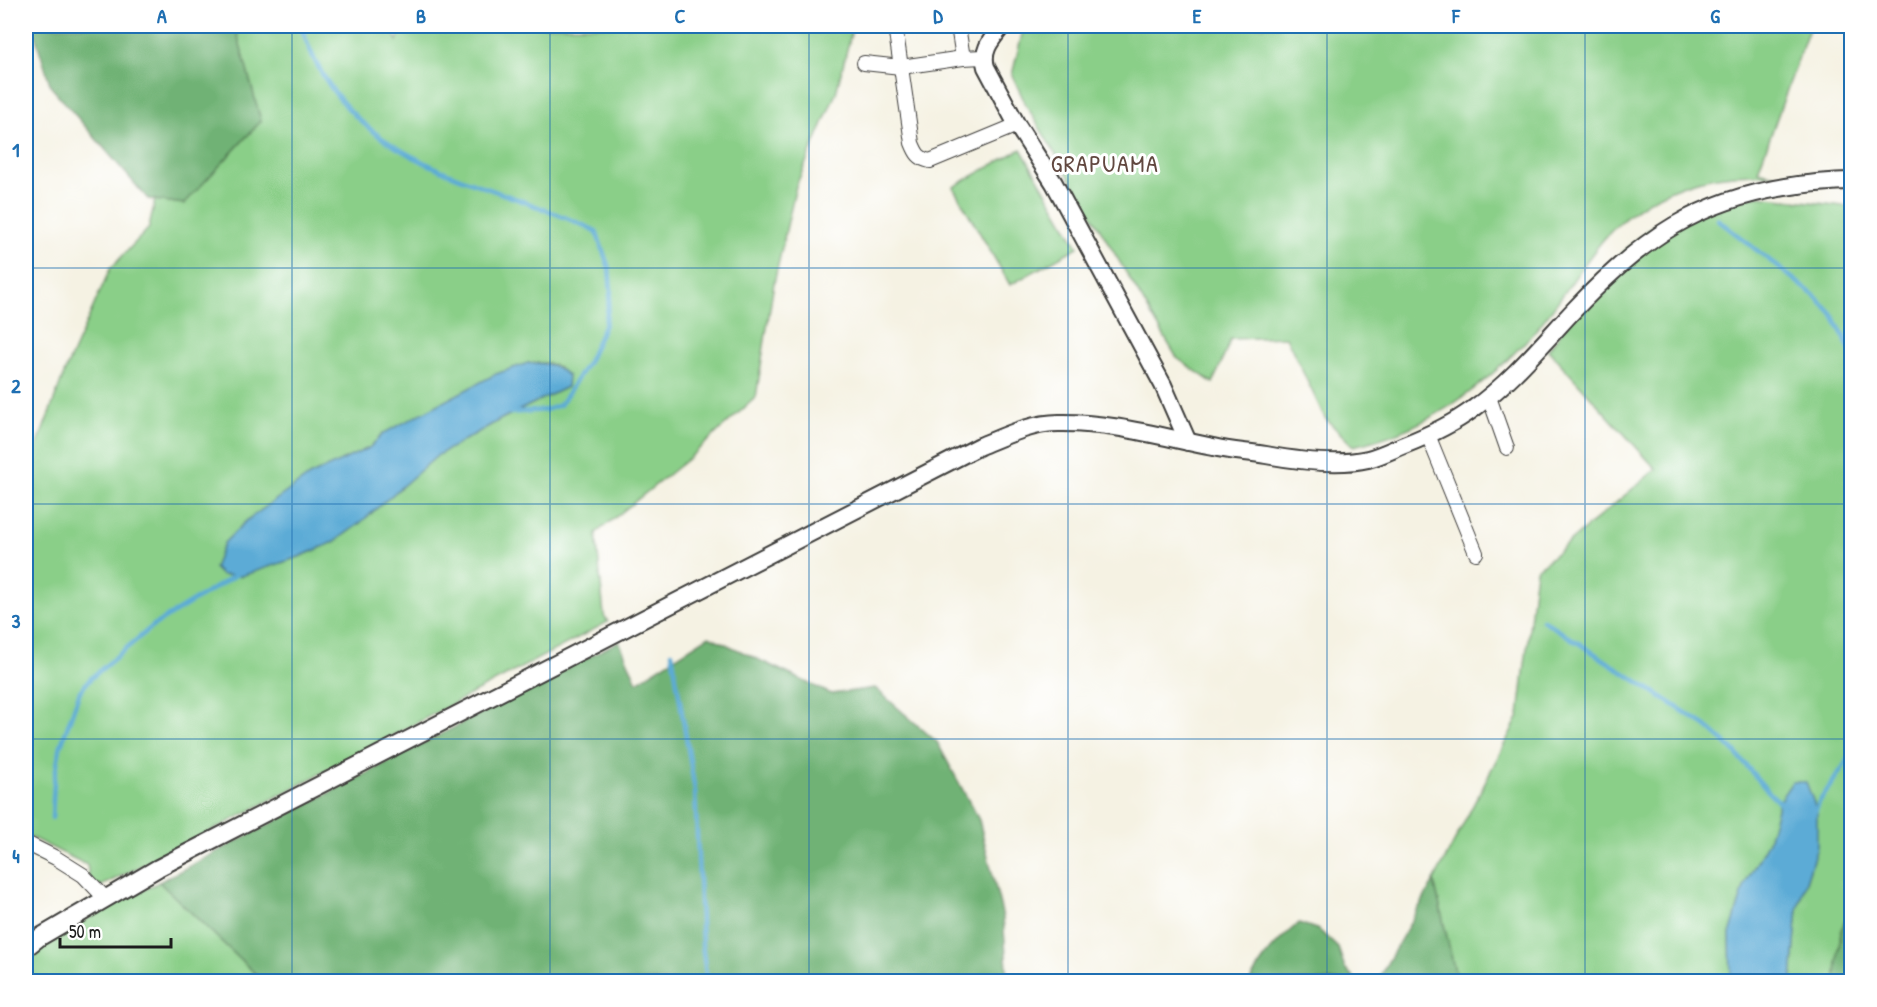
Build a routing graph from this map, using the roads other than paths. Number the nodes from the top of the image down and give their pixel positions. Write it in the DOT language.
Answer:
graph roads {
  1 [pos="895,26"];
  2 [pos="958,26"];
  3 [pos="1002,26"];
  4 [pos="983,57"];
  5 [pos="963,58"];
  6 [pos="864,63"];
  7 [pos="901,67"];
  8 [pos="1017,125"];
  9 [pos="1851,181"];
  10 [pos="1489,397"];
  11 [pos="1428,435"];
  12 [pos="1188,442"];
  13 [pos="1507,448"];
  14 [pos="1476,553"];
  15 [pos="26,843"];
  16 [pos="105,898"];
  17 [pos="26,948"];
  1 -- 7 [label="street"];
  2 -- 5 [label="street"];
  3 -- 4 [label="street"];
  4 -- 5 [label="street"];
  4 -- 8 [label="street"];
  5 -- 7 [label="street"];
  6 -- 7 [label="street"];
  7 -- 8 [label="street"];
  8 -- 12 [label="street"];
  9 -- 10 [label="street"];
  10 -- 11 [label="street"];
  10 -- 13 [label="street"];
  11 -- 12 [label="street"];
  11 -- 14 [label="street"];
  12 -- 16 [label="street"];
  15 -- 16 [label="street"];
  16 -- 17 [label="street"];
}
